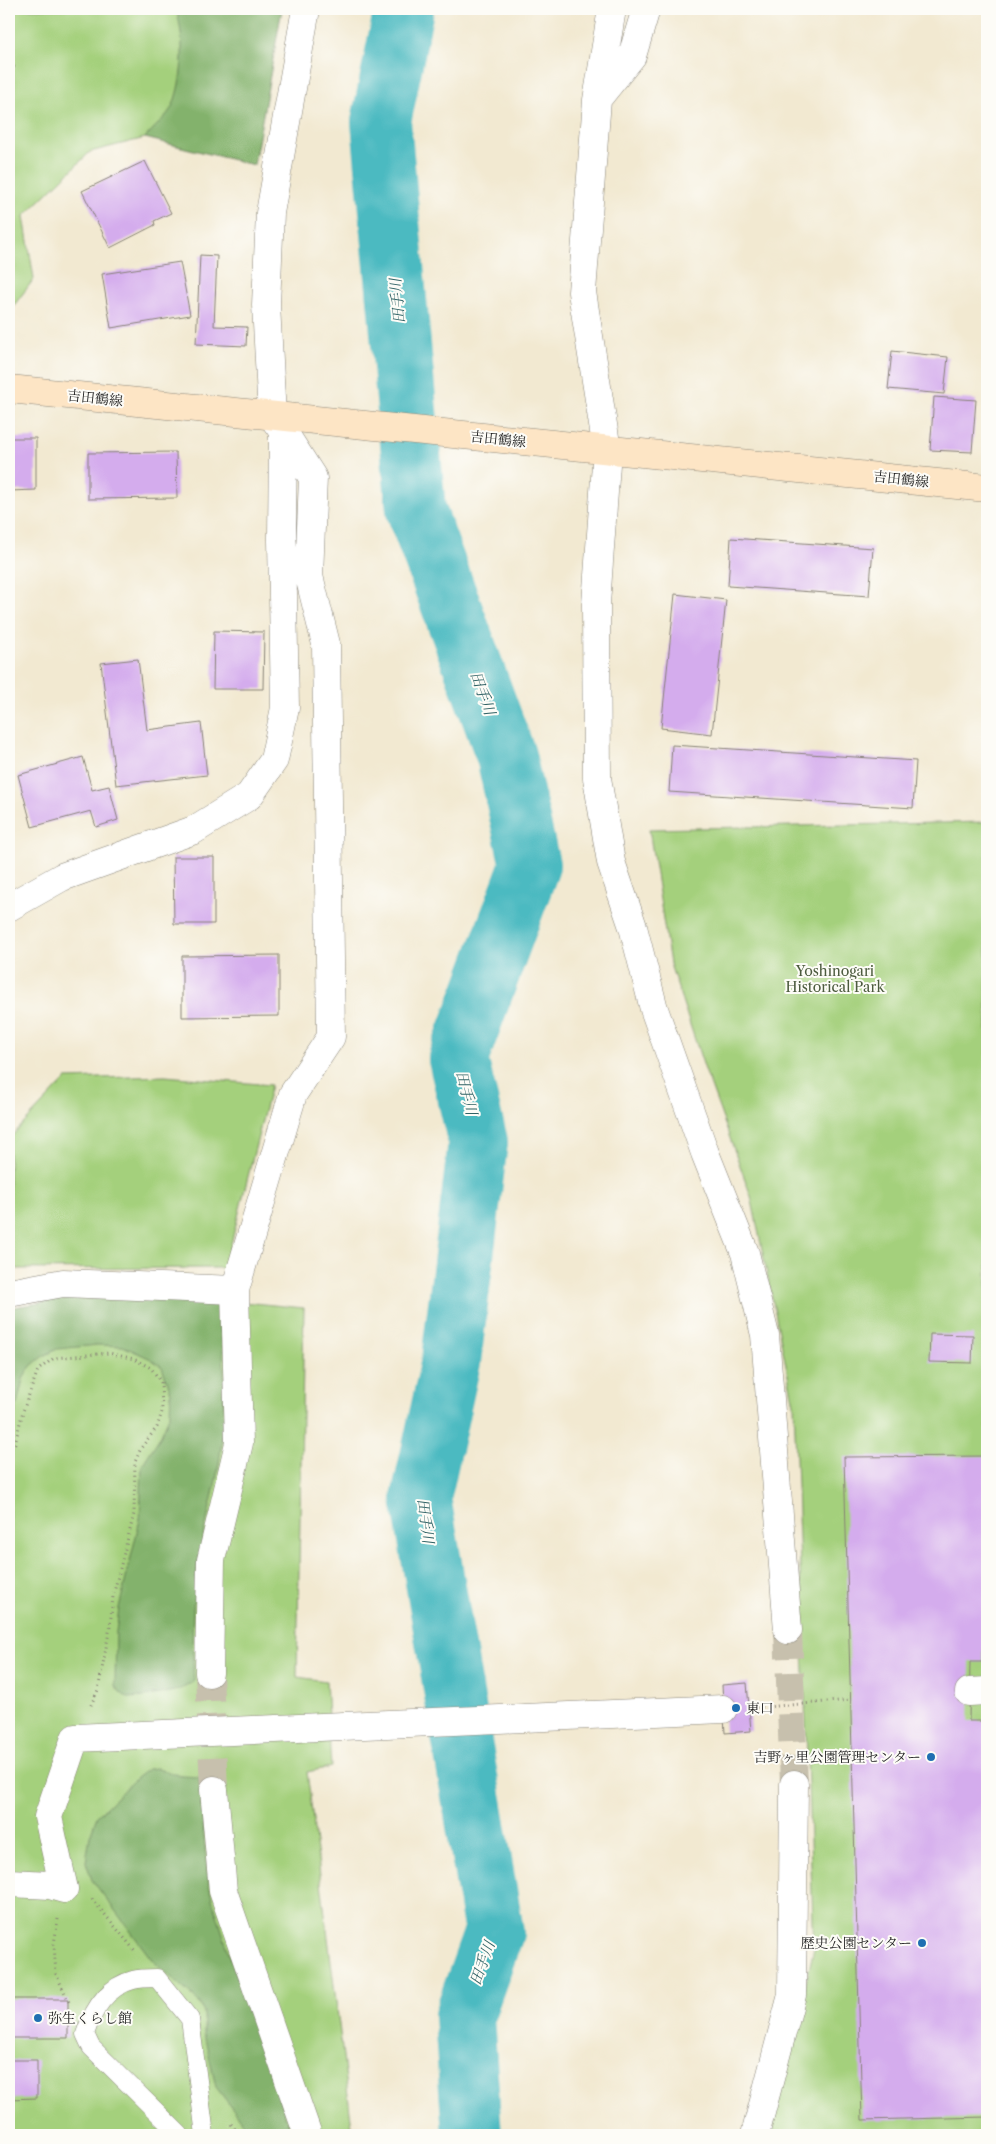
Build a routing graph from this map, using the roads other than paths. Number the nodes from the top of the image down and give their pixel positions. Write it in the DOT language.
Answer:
graph roads {
  1 [pos="306,9"];
  2 [pos="612,9"];
  3 [pos="646,9"];
  4 [pos="597,100"];
  5 [pos="9,389"];
  6 [pos="277,423"];
  7 [pos="607,450"];
  8 [pos="987,488"];
  9 [pos="9,907"];
  10 [pos="236,1290"];
  11 [pos="9,1293"];
  12 [pos="788,1630"];
  13 [pos="209,1673"];
  14 [pos="736,1708"];
  15 [pos="794,1784"];
  16 [pos="214,1790"];
  17 [pos="9,1884"];
  18 [pos="180,2135"];
  19 [pos="205,2135"];
  20 [pos="308,2135"];
  21 [pos="755,2135"];
  1 -- 6 [label="street"];
  2 -- 4 [label="street"];
  3 -- 4 [label="street"];
  4 -- 7 [label="street"];
  5 -- 6 [label="main road, 吉田鶴線"];
  6 -- 7 [label="main road, 吉田鶴線"];
  6 -- 9 [label="street"];
  6 -- 10 [label="street"];
  7 -- 8 [label="main road, 吉田鶴線"];
  7 -- 12 [label="street"];
  10 -- 11 [label="street"];
  10 -- 13 [label="street"];
  14 -- 17 [label="street"];
  15 -- 21 [label="street"];
  16 -- 20 [label="street"];
  18 -- 19 [label="lane"];
}
